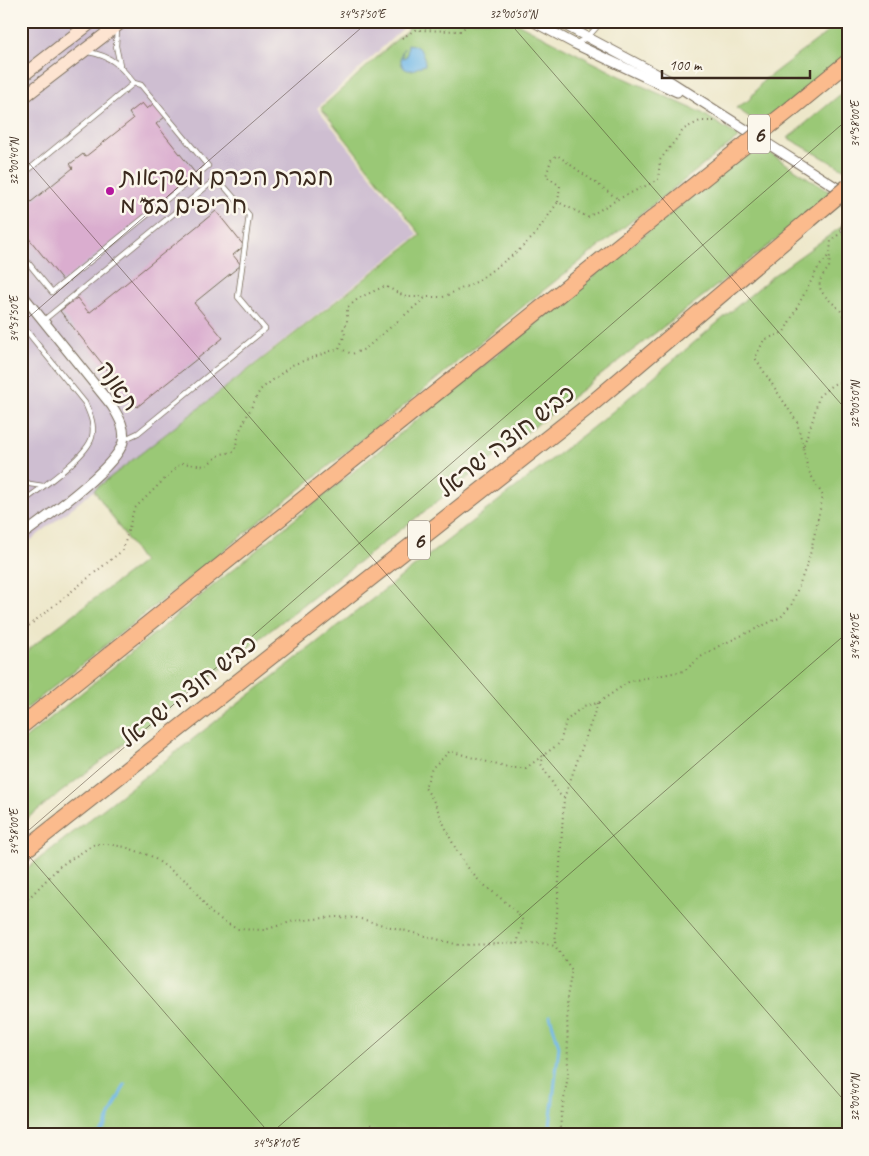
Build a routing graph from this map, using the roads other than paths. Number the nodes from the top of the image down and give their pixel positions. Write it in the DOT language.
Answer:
graph roads {
  1 [pos="93,21"];
  2 [pos="532,21"];
  3 [pos="557,21"];
  4 [pos="602,21"];
  5 [pos="120,23"];
  6 [pos="82,26"];
  7 [pos="586,38"];
  8 [pos="575,44"];
  9 [pos="84,51"];
  10 [pos="848,62"];
  11 [pos="121,66"];
  12 [pos="21,77"];
  13 [pos="134,83"];
  14 [pos="21,99"];
  15 [pos="734,122"];
  16 [pos="21,176"];
  17 [pos="848,187"];
  18 [pos="848,194"];
  19 [pos="848,220"];
  20 [pos="848,234"];
  21 [pos="21,254"];
  22 [pos="21,293"];
  23 [pos="44,320"];
  24 [pos="21,324"];
  25 [pos="124,440"];
  26 [pos="21,480"];
  27 [pos="43,486"];
  28 [pos="21,503"];
  29 [pos="21,536"];
  30 [pos="21,726"];
  31 [pos="21,853"];
  1 -- 6 [label="street"];
  2 -- 8 [label="street"];
  3 -- 7 [label="street"];
  4 -- 7 [label="lane"];
  5 -- 9 [label="street"];
  5 -- 11 [label="lane"];
  6 -- 12 [label="street"];
  7 -- 8 [label="lane"];
  7 -- 15 [label="street"];
  8 -- 15 [label="street"];
  9 -- 11 [label="lane"];
  9 -- 14 [label="street"];
  10 -- 30 [label="highway, 6, bridge"];
  11 -- 13 [label="lane"];
  13 -- 16 [label="lane"];
  13 -- 21 [label="lane"];
  15 -- 18 [label="street"];
  17 -- 31 [label="highway, כביש חוצה ישראל / 6, bridge"];
  19 -- 20 [label="street"];
  22 -- 23 [label="street, תאנה"];
  23 -- 25 [label="street, תאנה"];
  23 -- 25 [label="lane"];
  24 -- 27 [label="lane"];
  25 -- 29 [label="street, תאנה"];
  26 -- 27 [label="lane"];
  27 -- 28 [label="lane"];
}
